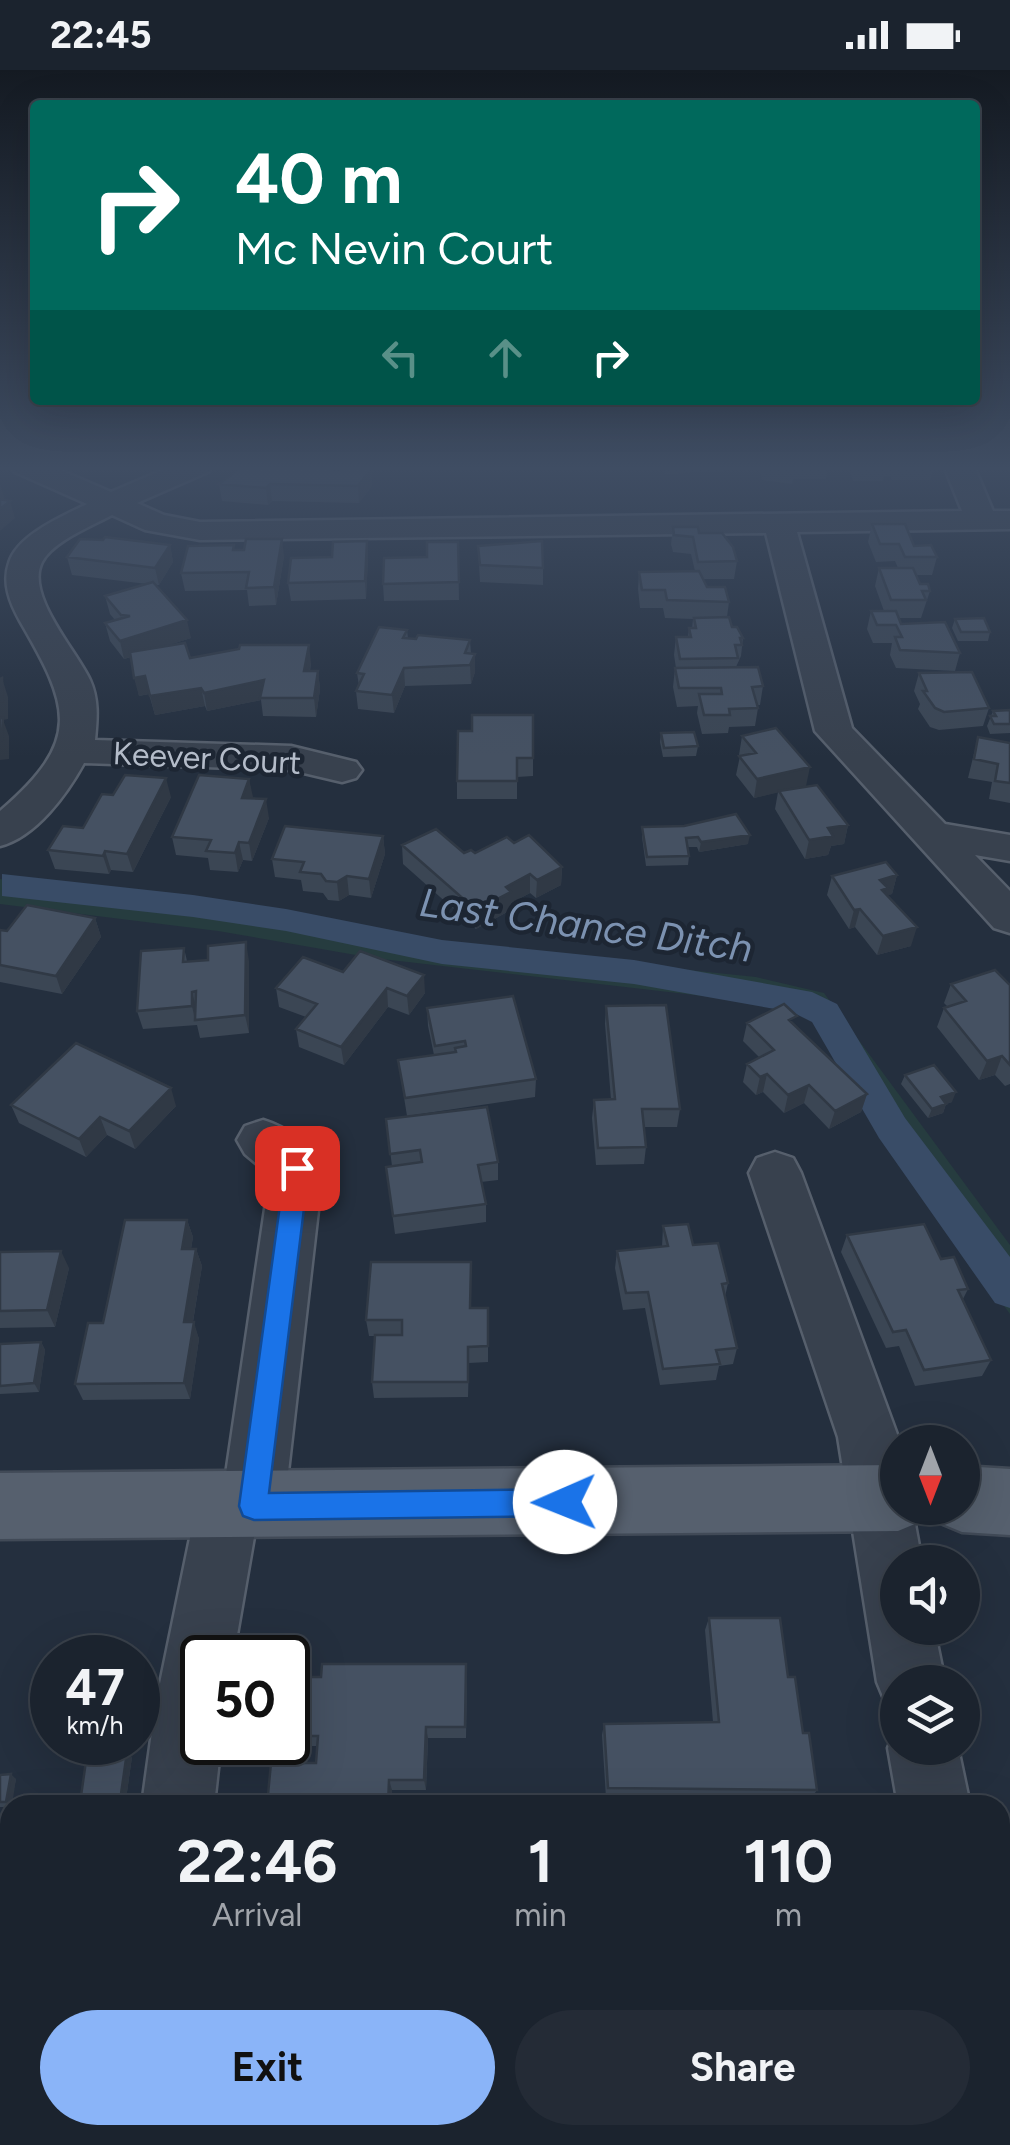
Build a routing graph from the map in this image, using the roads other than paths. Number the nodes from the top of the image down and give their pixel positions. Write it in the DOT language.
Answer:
graph roads {
  1 [pos="24,563"];
  2 [pos="789,563"];
  3 [pos="71,751"];
  4 [pos="342,770"];
  5 [pos="0,833"];
  6 [pos="930,834"];
  7 [pos="1010,848"];
  8 [pos="1010,918"];
  9 [pos="264,1140"];
  10 [pos="775,1172"];
  11 [pos="880,1475"];
  12 [pos="880,1498"];
  13 [pos="980,1500"];
  14 [pos="1010,1502"];
  15 [pos="241,1505"];
  16 [pos="0,1506"];
  17 [pos="927,1765"];
  18 [pos="179,1795"];
  19 [pos="932,1795"];
  1 -- 3 [label="street"];
  2 -- 6 [label="street"];
  3 -- 4 [label="street, Keever Court"];
  3 -- 5 [label="street"];
  6 -- 7 [label="street"];
  6 -- 8 [label="street"];
  9 -- 15 [label="street"];
  10 -- 11 [label="street"];
  12 -- 15 [label="main road"];
  13 -- 14 [label="main road"];
  15 -- 16 [label="main road"];
  15 -- 18 [label="street"];
  17 -- 19 [label="street"];
}
